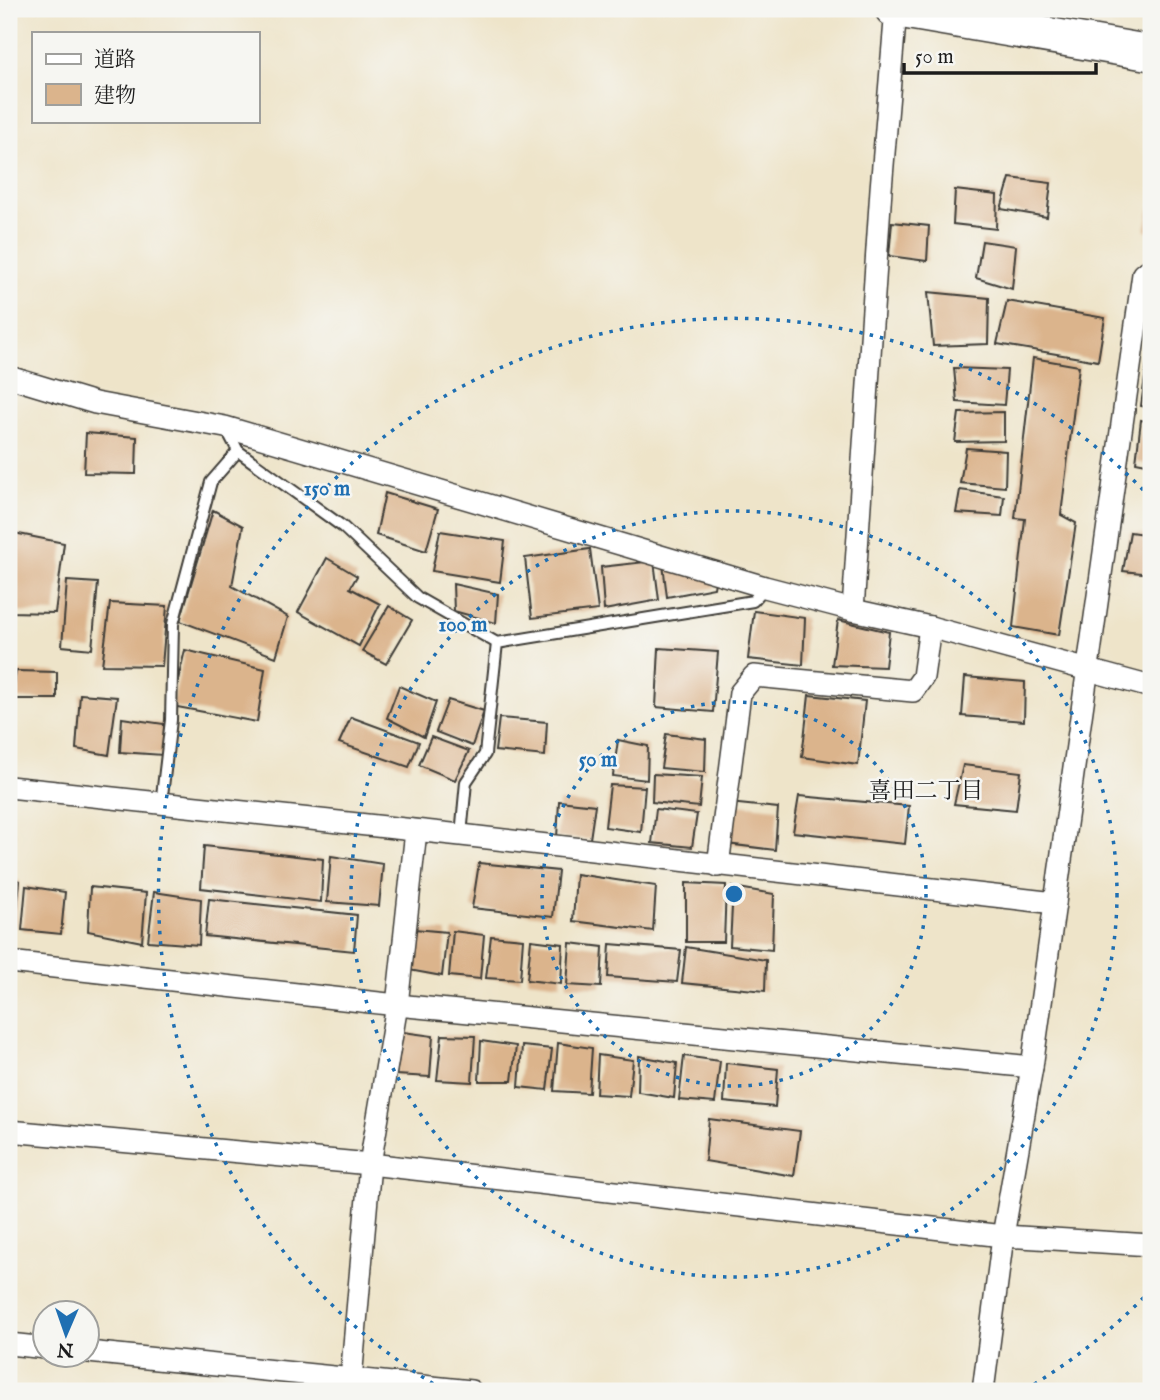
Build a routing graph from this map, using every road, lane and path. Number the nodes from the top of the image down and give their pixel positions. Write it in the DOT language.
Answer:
graph roads {
  1 [pos="895,9"];
  2 [pos="1151,52"];
  3 [pos="1151,268"];
  4 [pos="9,377"];
  5 [pos="225,427"];
  6 [pos="238,451"];
  7 [pos="765,587"];
  8 [pos="853,610"];
  9 [pos="930,627"];
  10 [pos="497,643"];
  11 [pos="1087,670"];
  12 [pos="1151,687"];
  13 [pos="9,787"];
  14 [pos="161,804"];
  15 [pos="415,831"];
  16 [pos="461,835"];
  17 [pos="718,866"];
  18 [pos="1055,903"];
  19 [pos="9,962"];
  20 [pos="397,1005"];
  21 [pos="1032,1067"];
  22 [pos="9,1131"];
  23 [pos="370,1164"];
  24 [pos="1003,1236"];
  25 [pos="1151,1245"];
  26 [pos="9,1344"];
  27 [pos="32,1346"];
  28 [pos="102,1354"];
  29 [pos="350,1386"];
  30 [pos="471,1391"];
  31 [pos="983,1391"];
  1 -- 2 [label="main road"];
  1 -- 8 [label="street"];
  3 -- 11 [label="street"];
  4 -- 5 [label="street"];
  5 -- 6 [label="lane"];
  5 -- 7 [label="street"];
  6 -- 10 [label="lane"];
  6 -- 14 [label="lane"];
  7 -- 8 [label="street"];
  7 -- 10 [label="lane"];
  8 -- 9 [label="street"];
  9 -- 11 [label="street"];
  9 -- 17 [label="street"];
  10 -- 16 [label="lane"];
  11 -- 12 [label="street"];
  11 -- 18 [label="street"];
  13 -- 14 [label="street"];
  14 -- 15 [label="street"];
  15 -- 16 [label="street"];
  15 -- 20 [label="street"];
  16 -- 17 [label="street"];
  17 -- 18 [label="street"];
  18 -- 21 [label="street"];
  19 -- 20 [label="street"];
  20 -- 21 [label="street"];
  20 -- 23 [label="street"];
  21 -- 24 [label="street"];
  22 -- 23 [label="street"];
  23 -- 24 [label="street"];
  23 -- 29 [label="street"];
  24 -- 25 [label="street"];
  24 -- 31 [label="street"];
  26 -- 27 [label="street"];
  28 -- 29 [label="street"];
  29 -- 30 [label="street"];
}
